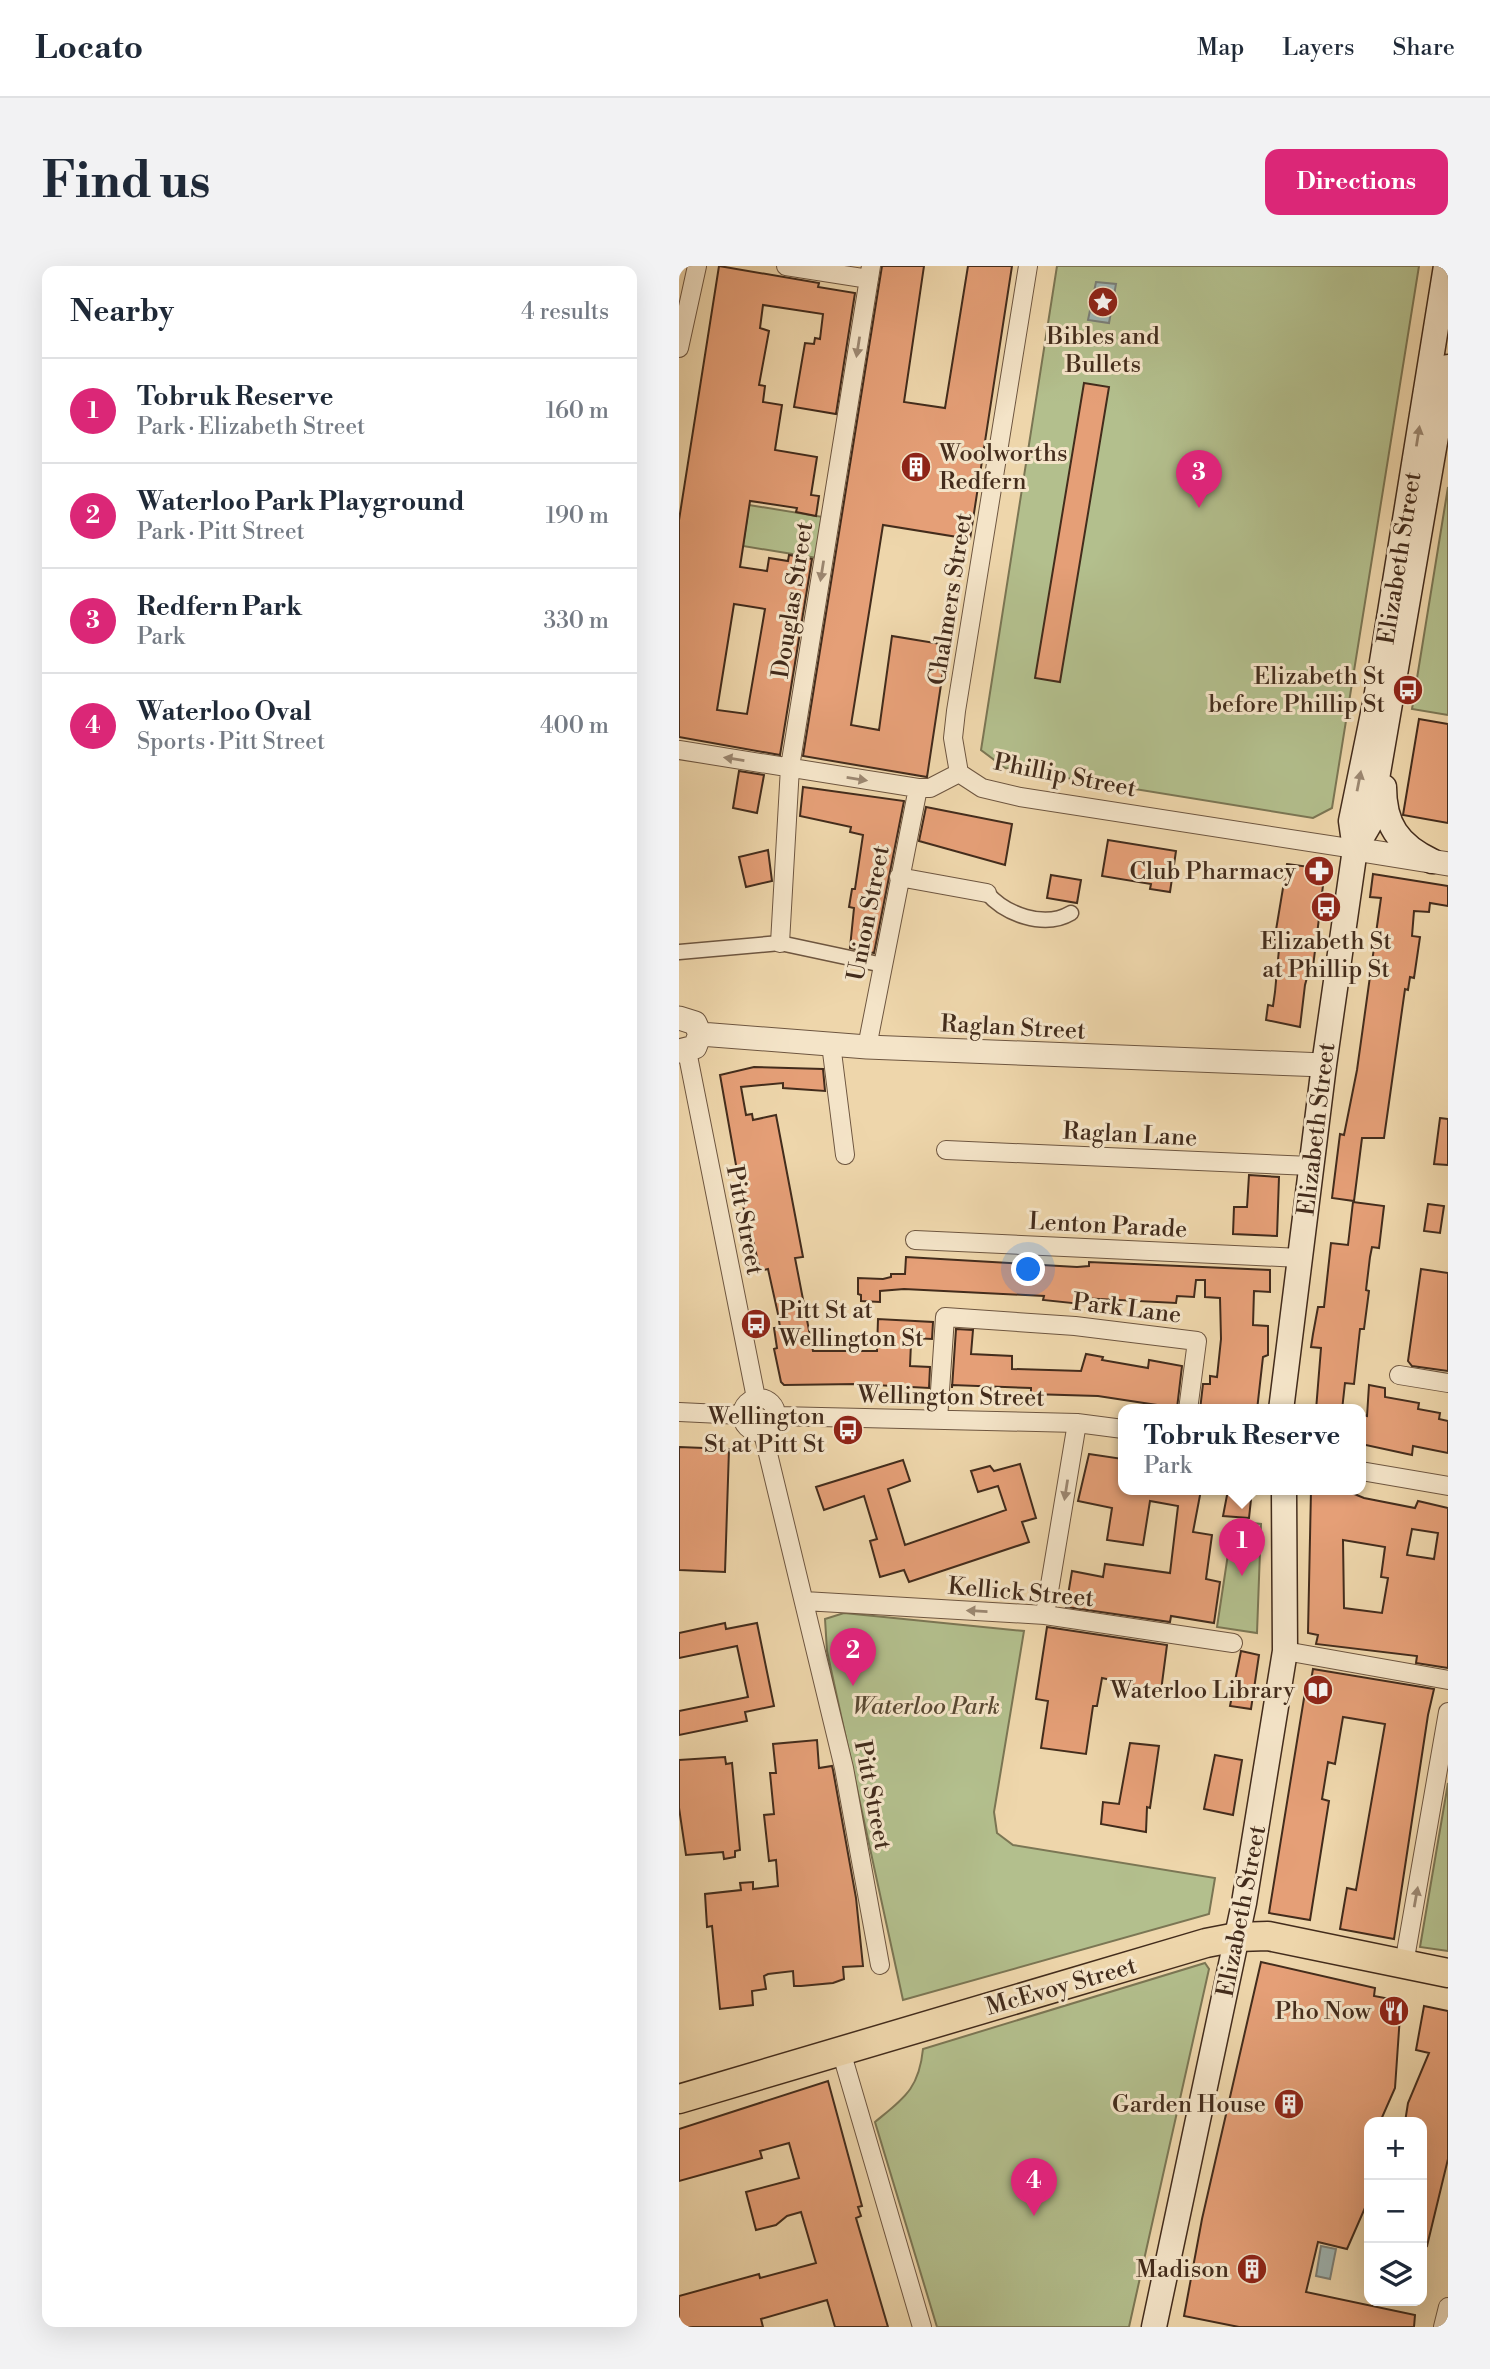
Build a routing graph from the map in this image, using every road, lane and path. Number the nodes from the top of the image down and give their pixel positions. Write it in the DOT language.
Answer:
graph roads {
  1 [pos="697,266"];
  2 [pos="786,266"];
  3 [pos="1028,266"];
  4 [pos="1447,266"];
  5 [pos="870,273"];
  6 [pos="680,340"];
  7 [pos="1448,367"];
  8 [pos="679,750"];
  9 [pos="1381,762"];
  10 [pos="790,767"];
  11 [pos="959,773"];
  12 [pos="918,788"];
  13 [pos="1355,849"];
  14 [pos="1440,863"];
  15 [pos="899,877"];
  16 [pos="987,892"];
  17 [pos="1071,913"];
  18 [pos="779,943"];
  19 [pos="679,952"];
  20 [pos="883,965"];
  21 [pos="679,1018"];
  22 [pos="831,1044"];
  23 [pos="688,1045"];
  24 [pos="867,1047"];
  25 [pos="1324,1066"];
  26 [pos="946,1150"];
  27 [pos="845,1155"];
  28 [pos="1311,1166"];
  29 [pos="915,1240"];
  30 [pos="1300,1258"];
  31 [pos="1399,1375"];
  32 [pos="1448,1383"];
  33 [pos="756,1398"];
  34 [pos="1189,1404"];
  35 [pos="1283,1404"];
  36 [pos="679,1412"];
  37 [pos="742,1415"];
  38 [pos="777,1416"];
  39 [pos="938,1420"];
  40 [pos="1077,1423"];
  41 [pos="1118,1428"];
  42 [pos="763,1433"];
  43 [pos="1366,1472"];
  44 [pos="1448,1486"];
  45 [pos="1285,1495"];
  46 [pos="804,1601"];
  47 [pos="1045,1615"];
  48 [pos="1233,1643"];
  49 [pos="1285,1651"];
  50 [pos="1448,1680"];
  51 [pos="1448,1712"];
  52 [pos="1237,1937"];
  53 [pos="1404,1964"];
  54 [pos="880,1965"];
  55 [pos="1448,1973"];
  56 [pos="841,2051"];
  57 [pos="679,2099"];
  58 [pos="1448,2307"];
  59 [pos="922,2327"];
  60 [pos="1154,2327"];
  61 [pos="1443,2327"];
  1 -- 6 [label="street"];
  2 -- 5 [label="street"];
  3 -- 11 [label="street, Chalmers Street"];
  13 -- 4 [label="main road, Elizabeth Street, one-way"];
  5 -- 10 [label="street, Douglas Street, one-way"];
  7 -- 9 [label="main road, Elizabeth Street"];
  10 -- 8 [label="street, Phillip Street, one-way"];
  9 -- 13 [label="main road, Elizabeth Street"];
  9 -- 14 [label="main road"];
  10 -- 12 [label="street, Phillip Street, one-way"];
  10 -- 18 [label="street, Douglas Street"];
  11 -- 12 [label="street, Phillip Street"];
  11 -- 13 [label="street, Phillip Street"];
  12 -- 15 [label="street, Union Street"];
  13 -- 14 [label="street, Phillip Street"];
  13 -- 25 [label="main road, Elizabeth Street"];
  15 -- 16 [label="street"];
  15 -- 20 [label="street, Union Street"];
  16 -- 17 [label="street"];
  18 -- 19 [label="street"];
  18 -- 20 [label="street"];
  20 -- 24 [label="street, Union Street"];
  21 -- 23 [label="street"];
  22 -- 23 [label="street, Raglan Street"];
  22 -- 24 [label="street, Raglan Street"];
  22 -- 27 [label="street"];
  23 -- 33 [label="street, Pitt Street"];
  24 -- 25 [label="street, Raglan Street"];
  25 -- 28 [label="main road, Elizabeth Street"];
  26 -- 28 [label="street, Raglan Lane"];
  28 -- 30 [label="main road, Elizabeth Street"];
  29 -- 30 [label="street, Lenton Parade"];
  30 -- 35 [label="main road, Elizabeth Street"];
  31 -- 32 [label="street"];
  33 -- 37 [label="street"];
  33 -- 38 [label="street"];
  34 -- 39 [label="street, Park Lane"];
  36 -- 37 [label="street"];
  37 -- 42 [label="street"];
  38 -- 39 [label="street, Wellington Street"];
  38 -- 42 [label="street"];
  39 -- 40 [label="street, Wellington Street"];
  40 -- 41 [label="street, Wellington Street"];
  40 -- 47 [label="street, one-way"];
  42 -- 46 [label="street, Pitt Street"];
  43 -- 44 [label="street"];
  45 -- 49 [label="main road, Elizabeth Street"];
  47 -- 46 [label="street, Kellick Street, one-way"];
  46 -- 54 [label="street, Pitt Street"];
  47 -- 48 [label="street, Kellick Street"];
  49 -- 50 [label="street"];
  49 -- 52 [label="main road, Elizabeth Street"];
  53 -- 51 [label="street, one-way"];
  52 -- 53 [label="main road, McEvoy Street"];
  52 -- 56 [label="main road, McEvoy Street"];
  52 -- 60 [label="main road, Elizabeth Street"];
  53 -- 55 [label="main road, McEvoy Street"];
  56 -- 57 [label="main road, McEvoy Street"];
  56 -- 59 [label="street"];
  58 -- 61 [label="street"];
}
